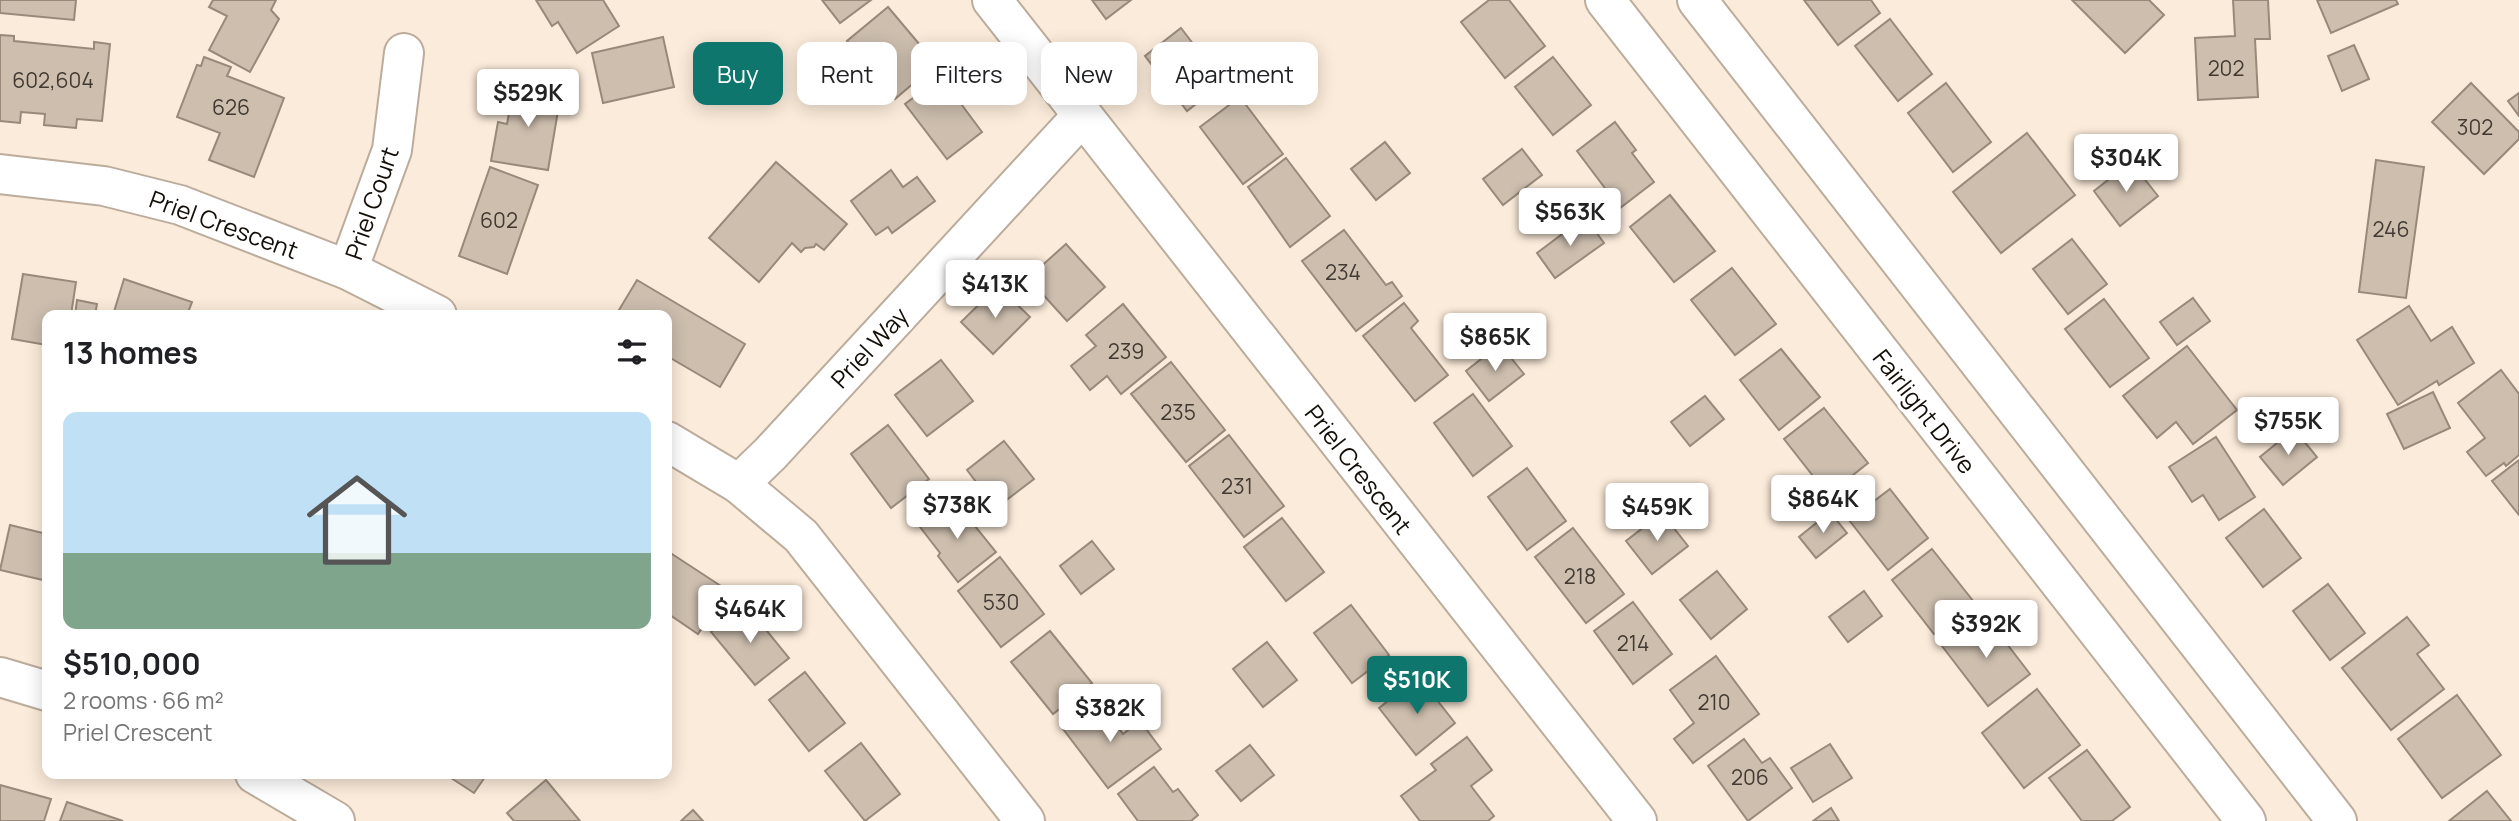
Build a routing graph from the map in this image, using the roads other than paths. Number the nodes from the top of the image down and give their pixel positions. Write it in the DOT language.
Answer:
graph roads {
  1 [pos="992,0"];
  2 [pos="1605,0"];
  3 [pos="1697,0"];
  4 [pos="404,53"];
  5 [pos="1082,116"];
  6 [pos="0,174"];
  7 [pos="348,270"];
  8 [pos="427,310"];
  9 [pos="672,444"];
  10 [pos="739,484"];
  11 [pos="0,677"];
  12 [pos="42,690"];
  13 [pos="264,779"];
  14 [pos="335,821"];
  15 [pos="1025,821"];
  16 [pos="1637,821"];
  17 [pos="2246,821"];
  18 [pos="2337,821"];
  1 -- 5 [label="street, Priel Crescent"];
  2 -- 17 [label="street, Fairlight Drive"];
  3 -- 18 [label="street"];
  4 -- 7 [label="street, Priel Court"];
  5 -- 10 [label="street, Priel Way"];
  5 -- 16 [label="street, Priel Crescent"];
  6 -- 7 [label="street, Priel Crescent"];
  7 -- 8 [label="street, Priel Crescent"];
  9 -- 10 [label="street"];
  10 -- 15 [label="street"];
  11 -- 12 [label="street"];
  13 -- 14 [label="street"];
}
